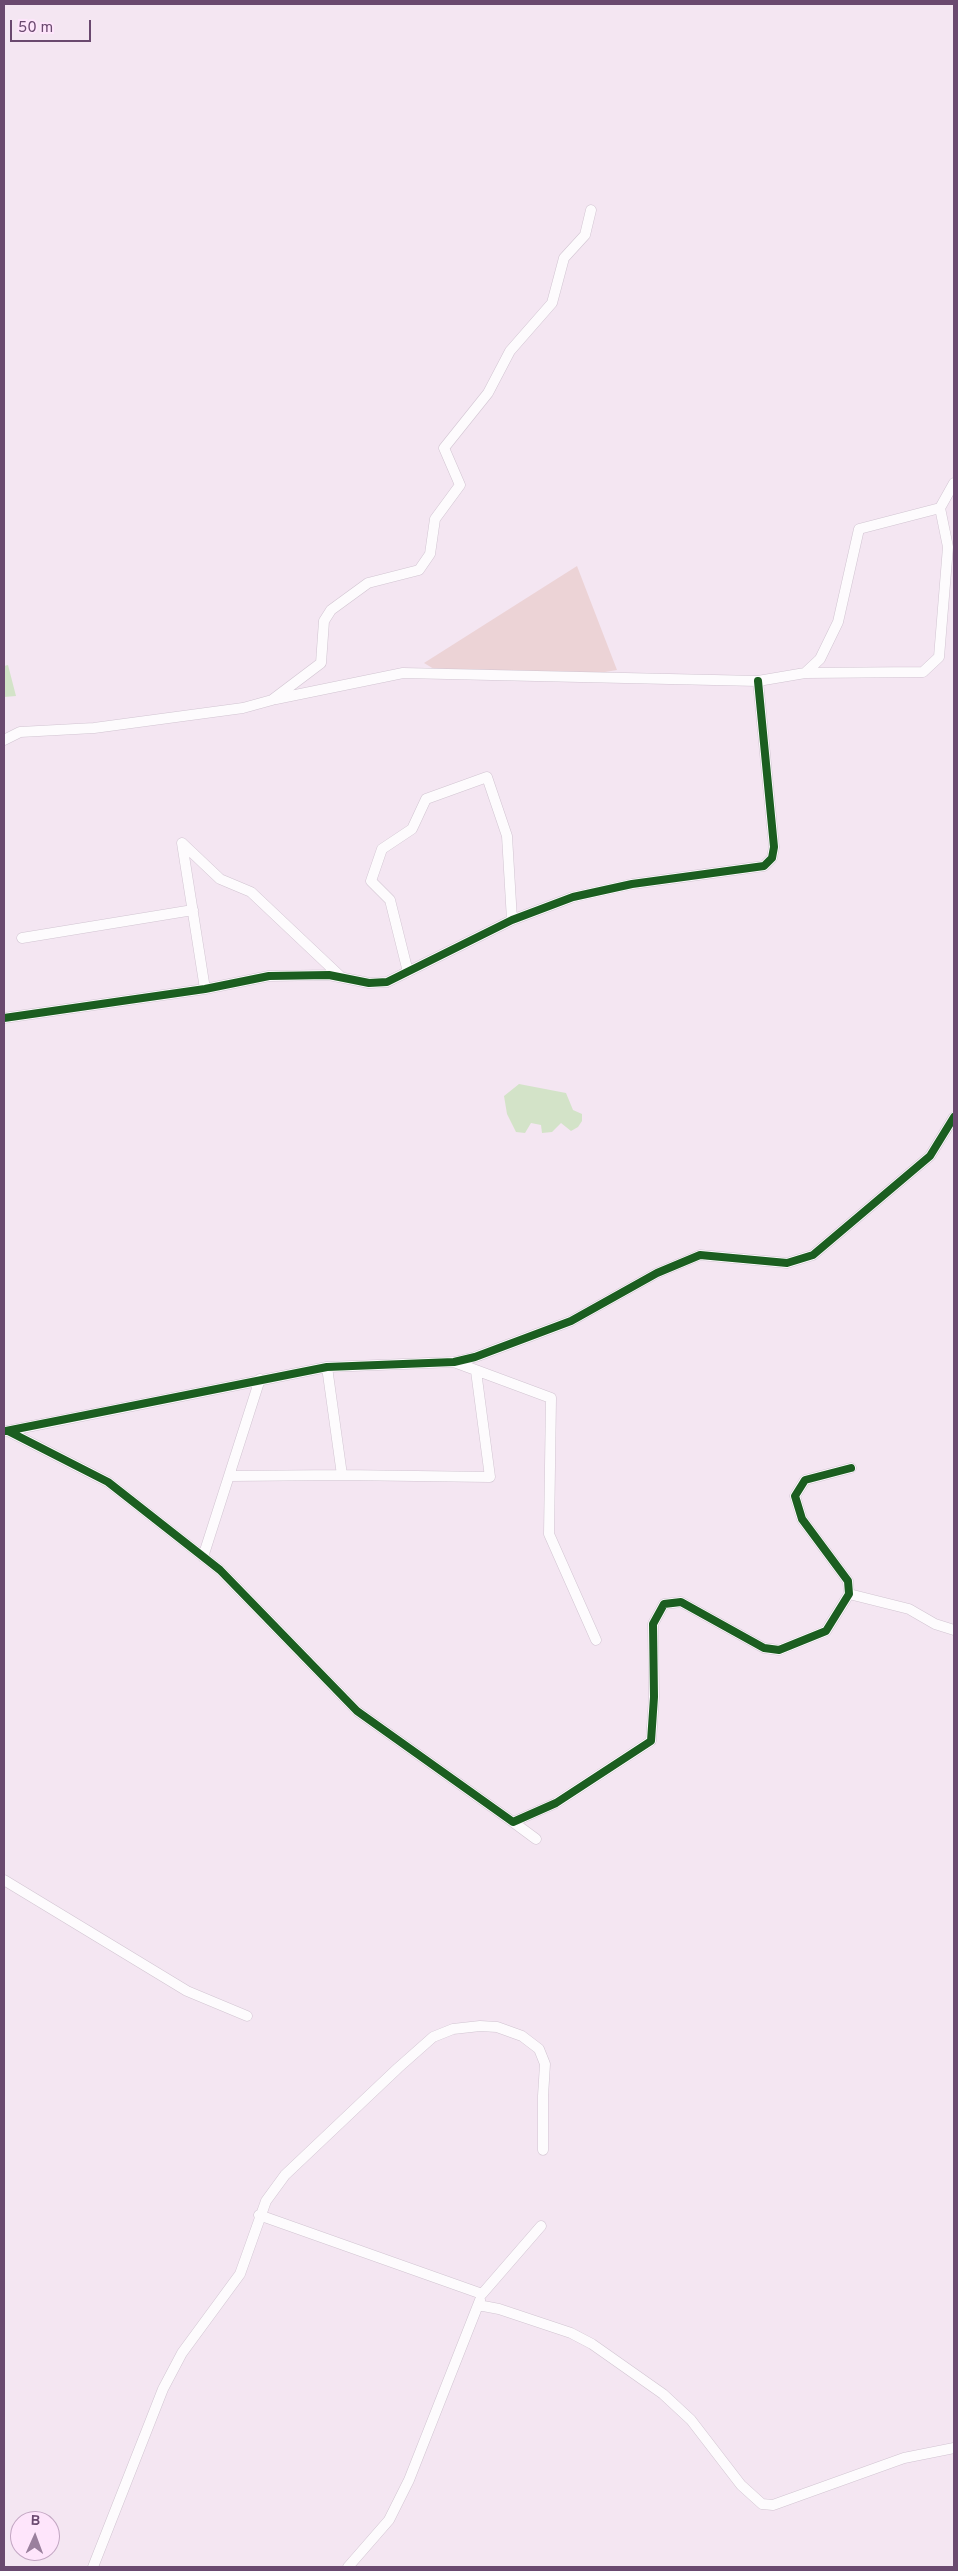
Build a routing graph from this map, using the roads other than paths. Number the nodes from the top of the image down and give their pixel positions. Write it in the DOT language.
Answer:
graph roads {
  1 [pos="591,210"];
  2 [pos="954,483"];
  3 [pos="940,508"];
  4 [pos="805,673"];
  5 [pos="758,681"];
  6 [pos="272,700"];
  7 [pos="4,740"];
  8 [pos="193,910"];
  9 [pos="512,920"];
  10 [pos="22,938"];
  11 [pos="408,972"];
  12 [pos="343,978"];
  13 [pos="205,988"];
  14 [pos="4,1018"];
  15 [pos="954,1117"];
  16 [pos="454,1362"];
  17 [pos="327,1367"];
  18 [pos="476,1371"];
  19 [pos="260,1379"];
  20 [pos="6,1431"];
  21 [pos="851,1468"];
  22 [pos="342,1475"];
  23 [pos="229,1476"];
  24 [pos="203,1556"];
  25 [pos="850,1594"];
  26 [pos="954,1630"];
  27 [pos="596,1640"];
  28 [pos="513,1822"];
  29 [pos="536,1839"];
  30 [pos="4,1880"];
  31 [pos="247,2016"];
  32 [pos="544,2150"];
  33 [pos="259,2215"];
  34 [pos="541,2226"];
  35 [pos="482,2294"];
  36 [pos="478,2305"];
  37 [pos="954,2448"];
  38 [pos="93,2567"];
  39 [pos="348,2567"];
  1 -- 6 [label="street"];
  2 -- 3 [label="street"];
  3 -- 4 [label="street"];
  3 -- 4 [label="street"];
  4 -- 5 [label="street"];
  5 -- 6 [label="street"];
  5 -- 9 [label="street"];
  6 -- 7 [label="street"];
  8 -- 10 [label="street"];
  8 -- 12 [label="street"];
  8 -- 13 [label="street"];
  9 -- 11 [label="street"];
  9 -- 11 [label="street"];
  11 -- 12 [label="street"];
  12 -- 13 [label="street"];
  13 -- 14 [label="street"];
  15 -- 16 [label="street"];
  16 -- 17 [label="street"];
  16 -- 18 [label="street"];
  17 -- 19 [label="street"];
  17 -- 22 [label="street"];
  18 -- 22 [label="street"];
  18 -- 27 [label="street"];
  19 -- 20 [label="street"];
  19 -- 23 [label="street"];
  20 -- 24 [label="street"];
  21 -- 25 [label="street"];
  22 -- 23 [label="street"];
  23 -- 24 [label="street"];
  24 -- 28 [label="street"];
  25 -- 26 [label="street"];
  25 -- 28 [label="street"];
  28 -- 29 [label="street"];
  30 -- 31 [label="street"];
  32 -- 33 [label="street"];
  33 -- 35 [label="street"];
  33 -- 38 [label="street"];
  34 -- 35 [label="street"];
  35 -- 36 [label="street"];
  36 -- 37 [label="street"];
  36 -- 39 [label="street"];
}
